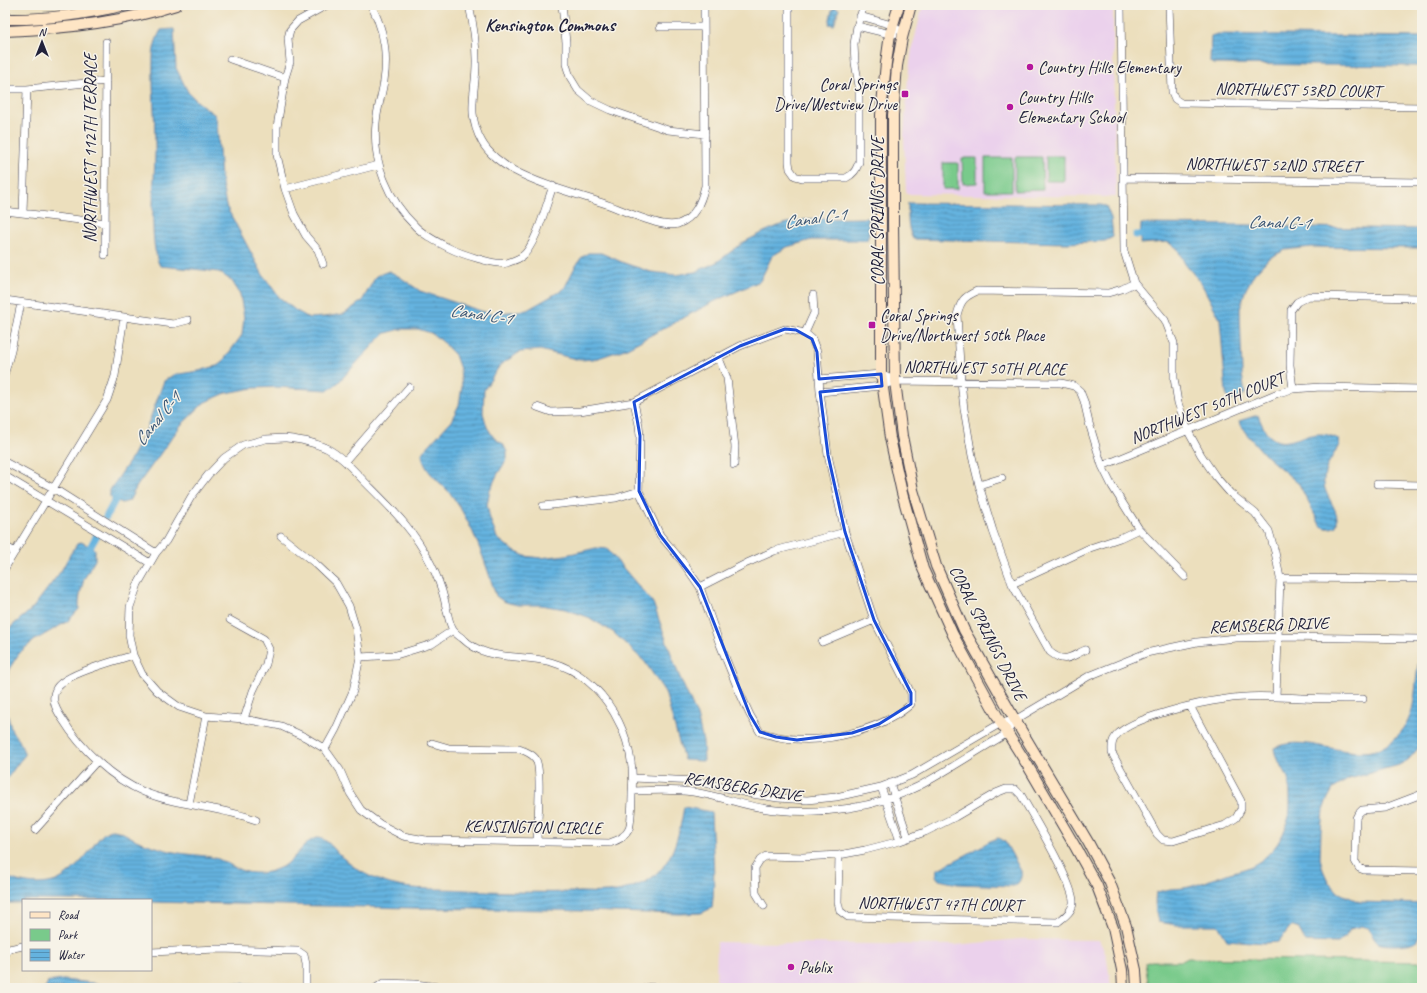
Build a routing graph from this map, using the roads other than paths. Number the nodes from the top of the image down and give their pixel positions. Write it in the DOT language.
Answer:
graph roads {
  1 [pos="126,5"];
  2 [pos="176,5"];
  3 [pos="327,5"];
  4 [pos="371,5"];
  5 [pos="469,5"];
  6 [pos="562,5"];
  7 [pos="704,5"];
  8 [pos="789,5"];
  9 [pos="864,5"];
  10 [pos="898,5"];
  11 [pos="911,5"];
  12 [pos="1121,5"];
  13 [pos="1169,5"];
  14 [pos="860,16"];
  15 [pos="5,19"];
  16 [pos="660,26"];
  17 [pos="704,26"];
  18 [pos="857,26"];
  19 [pos="891,30"];
  20 [pos="5,31"];
  21 [pos="903,33"];
  22 [pos="106,42"];
  23 [pos="230,59"];
  24 [pos="285,78"];
  25 [pos="106,82"];
  26 [pos="5,89"];
  27 [pos="27,89"];
  28 [pos="1422,107"];
  29 [pos="705,134"];
  30 [pos="378,165"];
  31 [pos="1124,178"];
  32 [pos="1422,182"];
  33 [pos="553,186"];
  34 [pos="285,190"];
  35 [pos="5,211"];
  36 [pos="23,213"];
  37 [pos="104,223"];
  38 [pos="104,255"];
  39 [pos="323,264"];
  40 [pos="1134,283"];
  41 [pos="813,295"];
  42 [pos="1422,298"];
  43 [pos="5,300"];
  44 [pos="21,302"];
  45 [pos="124,317"];
  46 [pos="188,320"];
  47 [pos="805,333"];
  48 [pos="718,356"];
  49 [pos="5,372"];
  50 [pos="881,374"];
  51 [pos="819,379"];
  52 [pos="895,381"];
  53 [pos="961,381"];
  54 [pos="882,386"];
  55 [pos="409,387"];
  56 [pos="1293,389"];
  57 [pos="1422,389"];
  58 [pos="820,392"];
  59 [pos="634,402"];
  60 [pos="537,407"];
  61 [pos="1188,431"];
  62 [pos="345,461"];
  63 [pos="5,462"];
  64 [pos="734,465"];
  65 [pos="1102,466"];
  66 [pos="5,476"];
  67 [pos="1002,478"];
  68 [pos="1377,484"];
  69 [pos="979,485"];
  70 [pos="1422,485"];
  71 [pos="53,488"];
  72 [pos="639,492"];
  73 [pos="46,500"];
  74 [pos="544,506"];
  75 [pos="1139,529"];
  76 [pos="845,532"];
  77 [pos="281,536"];
  78 [pos="5,546"];
  79 [pos="16,552"];
  80 [pos="156,553"];
  81 [pos="150,563"];
  82 [pos="5,568"];
  83 [pos="1185,577"];
  84 [pos="1280,578"];
  85 [pos="1422,579"];
  86 [pos="1012,584"];
  87 [pos="700,587"];
  88 [pos="230,620"];
  89 [pos="874,620"];
  90 [pos="453,630"];
  91 [pos="1279,637"];
  92 [pos="1422,639"];
  93 [pos="822,642"];
  94 [pos="1085,650"];
  95 [pos="133,655"];
  96 [pos="360,657"];
  97 [pos="1276,697"];
  98 [pos="1363,699"];
  99 [pos="1190,706"];
  100 [pos="206,716"];
  101 [pos="244,719"];
  102 [pos="1015,720"];
  103 [pos="1001,723"];
  104 [pos="1008,733"];
  105 [pos="432,743"];
  106 [pos="325,749"];
  107 [pos="97,761"];
  108 [pos="633,778"];
  109 [pos="890,784"];
  110 [pos="881,787"];
  111 [pos="633,791"];
  112 [pos="1422,794"];
  113 [pos="895,796"];
  114 [pos="885,800"];
  115 [pos="189,804"];
  116 [pos="256,820"];
  117 [pos="35,830"];
  118 [pos="908,837"];
  119 [pos="900,841"];
  120 [pos="537,842"];
  121 [pos="839,855"];
  122 [pos="1422,871"];
  123 [pos="764,906"];
  124 [pos="1130,944"];
  125 [pos="22,946"];
  126 [pos="1117,946"];
  127 [pos="152,952"];
  128 [pos="5,954"];
  129 [pos="306,988"];
  130 [pos="376,988"];
  131 [pos="446,988"];
  132 [pos="646,988"];
  133 [pos="671,988"];
  134 [pos="1123,988"];
  135 [pos="1137,988"];
  1 -- 15 [label="main road"];
  2 -- 20 [label="main road"];
  3 -- 24 [label="street"];
  4 -- 30 [label="street"];
  5 -- 33 [label="street"];
  6 -- 29 [label="street"];
  7 -- 17 [label="street"];
  8 -- 18 [label="street"];
  9 -- 14 [label="street"];
  10 -- 19 [label="main road, CORAL SPRINGS DRIVE"];
  11 -- 21 [label="main road, CORAL SPRINGS DRIVE"];
  12 -- 31 [label="street"];
  13 -- 28 [label="street, NORTHWEST 53RD COURT"];
  14 -- 18 [label="street"];
  14 -- 19 [label="street"];
  16 -- 17 [label="street"];
  17 -- 29 [label="street"];
  18 -- 19 [label="street"];
  19 -- 21 [label="street"];
  19 -- 50 [label="main road, CORAL SPRINGS DRIVE"];
  21 -- 52 [label="main road, CORAL SPRINGS DRIVE"];
  22 -- 25 [label="street, NORTHWEST 112TH TERRACE"];
  23 -- 24 [label="street"];
  24 -- 34 [label="street"];
  25 -- 27 [label="street"];
  25 -- 37 [label="street, NORTHWEST 112TH TERRACE"];
  26 -- 27 [label="street"];
  27 -- 36 [label="street"];
  29 -- 33 [label="street"];
  30 -- 33 [label="street"];
  30 -- 34 [label="street"];
  31 -- 32 [label="street, NORTHWEST 52ND STREET"];
  31 -- 40 [label="street"];
  34 -- 39 [label="street"];
  35 -- 36 [label="street"];
  36 -- 37 [label="street"];
  37 -- 38 [label="street, NORTHWEST 112TH TERRACE"];
  40 -- 53 [label="street"];
  40 -- 61 [label="street"];
  41 -- 47 [label="street"];
  42 -- 56 [label="street"];
  43 -- 44 [label="street"];
  44 -- 45 [label="street"];
  44 -- 49 [label="street"];
  45 -- 46 [label="street"];
  45 -- 71 [label="street"];
  47 -- 48 [label="street"];
  47 -- 51 [label="street"];
  48 -- 59 [label="street"];
  48 -- 64 [label="street"];
  50 -- 51 [label="street, NORTHWEST 50TH PLACE"];
  50 -- 52 [label="street, NORTHWEST 50TH PLACE"];
  50 -- 54 [label="main road, CORAL SPRINGS DRIVE"];
  51 -- 58 [label="street"];
  52 -- 53 [label="street, NORTHWEST 50TH PLACE"];
  52 -- 54 [label="street, NORTHWEST 50TH PLACE"];
  52 -- 102 [label="main road, CORAL SPRINGS DRIVE"];
  53 -- 65 [label="street, NORTHWEST 50TH PLACE"];
  53 -- 69 [label="street"];
  54 -- 58 [label="street, NORTHWEST 50TH PLACE"];
  54 -- 103 [label="main road, CORAL SPRINGS DRIVE"];
  55 -- 62 [label="street"];
  56 -- 57 [label="street, NORTHWEST 50TH COURT"];
  56 -- 61 [label="street, NORTHWEST 50TH COURT"];
  58 -- 76 [label="street"];
  59 -- 60 [label="street"];
  59 -- 72 [label="street"];
  61 -- 65 [label="street, NORTHWEST 50TH COURT"];
  61 -- 84 [label="street"];
  62 -- 80 [label="street, KENSINGTON CIRCLE"];
  62 -- 90 [label="street, KENSINGTON CIRCLE"];
  63 -- 71 [label="street"];
  65 -- 75 [label="street"];
  66 -- 73 [label="street"];
  67 -- 69 [label="street"];
  68 -- 70 [label="street"];
  69 -- 86 [label="street"];
  71 -- 73 [label="street"];
  71 -- 80 [label="street"];
  72 -- 74 [label="street"];
  72 -- 87 [label="street"];
  73 -- 79 [label="street"];
  73 -- 81 [label="street"];
  75 -- 83 [label="street"];
  75 -- 86 [label="street"];
  76 -- 87 [label="street"];
  76 -- 89 [label="street"];
  77 -- 96 [label="street"];
  78 -- 79 [label="street"];
  79 -- 82 [label="street"];
  80 -- 81 [label="street, KENSINGTON CIRCLE"];
  81 -- 95 [label="street, KENSINGTON CIRCLE"];
  84 -- 85 [label="street"];
  84 -- 91 [label="street"];
  86 -- 94 [label="street"];
  87 -- 89 [label="street"];
  88 -- 101 [label="street"];
  89 -- 93 [label="street"];
  90 -- 96 [label="street"];
  90 -- 108 [label="street, KENSINGTON CIRCLE"];
  91 -- 92 [label="street, REMSBERG DRIVE"];
  91 -- 97 [label="street"];
  91 -- 102 [label="street, REMSBERG DRIVE"];
  95 -- 100 [label="street, KENSINGTON CIRCLE"];
  95 -- 107 [label="street"];
  96 -- 106 [label="street"];
  97 -- 98 [label="street"];
  97 -- 99 [label="street"];
  99 -- 99 [label="street"];
  100 -- 101 [label="street, KENSINGTON CIRCLE"];
  100 -- 115 [label="street"];
  101 -- 106 [label="street, KENSINGTON CIRCLE"];
  102 -- 103 [label="street, REMSBERG DRIVE"];
  102 -- 104 [label="street"];
  102 -- 124 [label="main road, CORAL SPRINGS DRIVE"];
  103 -- 104 [label="main road, CORAL SPRINGS DRIVE"];
  103 -- 109 [label="street, REMSBERG DRIVE"];
  104 -- 113 [label="street, REMSBERG DRIVE"];
  104 -- 126 [label="main road, CORAL SPRINGS DRIVE"];
  105 -- 120 [label="street"];
  106 -- 120 [label="street, KENSINGTON CIRCLE"];
  107 -- 115 [label="street"];
  107 -- 117 [label="street"];
  108 -- 110 [label="street, REMSBERG DRIVE"];
  108 -- 111 [label="street, KENSINGTON CIRCLE"];
  109 -- 110 [label="street, REMSBERG DRIVE"];
  109 -- 113 [label="street"];
  110 -- 114 [label="street"];
  111 -- 114 [label="street, REMSBERG DRIVE"];
  111 -- 120 [label="street, KENSINGTON CIRCLE"];
  112 -- 122 [label="street"];
  113 -- 114 [label="street, REMSBERG DRIVE"];
  113 -- 118 [label="street"];
  114 -- 119 [label="street"];
  115 -- 116 [label="street"];
  118 -- 119 [label="street"];
  118 -- 121 [label="street, NORTHWEST 47TH COURT"];
  119 -- 121 [label="street"];
  121 -- 123 [label="street"];
  124 -- 126 [label="main road"];
  124 -- 135 [label="main road, CORAL SPRINGS DRIVE"];
  125 -- 128 [label="street"];
  126 -- 134 [label="main road, CORAL SPRINGS DRIVE"];
  127 -- 129 [label="street"];
  130 -- 131 [label="street"];
  132 -- 133 [label="street"];
}
